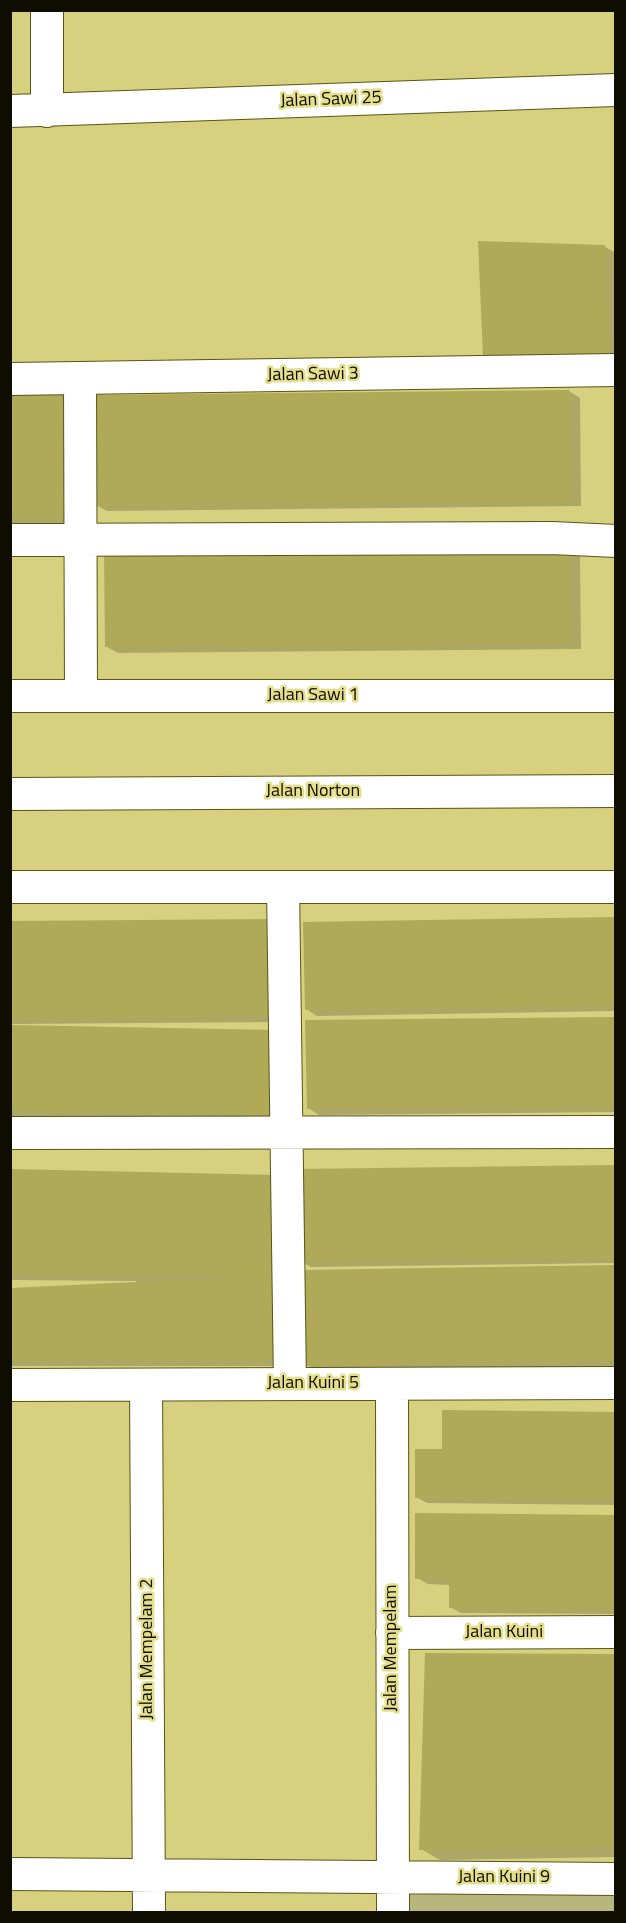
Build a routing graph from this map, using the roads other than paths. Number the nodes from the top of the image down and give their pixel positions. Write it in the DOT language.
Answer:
graph roads {
  1 [pos="47,10"];
  2 [pos="615,90"];
  3 [pos="10,111"];
  4 [pos="47,111"];
  5 [pos="615,370"];
  6 [pos="10,379"];
  7 [pos="80,379"];
  8 [pos="10,540"];
  9 [pos="80,540"];
  10 [pos="615,541"];
  11 [pos="10,696"];
  12 [pos="81,696"];
  13 [pos="615,696"];
  14 [pos="615,791"];
  15 [pos="10,794"];
  16 [pos="615,886"];
  17 [pos="10,887"];
  18 [pos="283,888"];
  19 [pos="288,1131"];
  20 [pos="615,1132"];
  21 [pos="10,1133"];
  22 [pos="615,1383"];
  23 [pos="290,1384"];
  24 [pos="392,1384"];
  25 [pos="10,1385"];
  26 [pos="146,1385"];
  27 [pos="615,1632"];
  28 [pos="392,1634"];
  29 [pos="10,1874"];
  30 [pos="149,1875"];
  31 [pos="392,1878"];
  32 [pos="615,1879"];
  33 [pos="149,1912"];
  34 [pos="393,1912"];
  1 -- 4 [label="street"];
  2 -- 4 [label="street, Jalan Sawi 25"];
  3 -- 4 [label="street, Jalan Sawi 25"];
  5 -- 7 [label="street, Jalan Sawi 3"];
  6 -- 7 [label="street, Jalan Sawi 3"];
  7 -- 9 [label="street"];
  8 -- 9 [label="street"];
  9 -- 10 [label="street"];
  9 -- 12 [label="street"];
  11 -- 12 [label="street, Jalan Sawi 1"];
  12 -- 13 [label="street, Jalan Sawi 1"];
  14 -- 15 [label="street, Jalan Norton"];
  16 -- 18 [label="street"];
  17 -- 18 [label="street"];
  18 -- 19 [label="street"];
  19 -- 20 [label="street"];
  19 -- 21 [label="street"];
  19 -- 23 [label="street"];
  22 -- 24 [label="street, Jalan Kuini 5"];
  23 -- 24 [label="street, Jalan Kuini 5"];
  23 -- 26 [label="street, Jalan Kuini 5"];
  24 -- 28 [label="street, Jalan Mempelam"];
  25 -- 26 [label="street, Jalan Kuini 5"];
  26 -- 30 [label="street, Jalan Mempelam 2"];
  27 -- 28 [label="street, Jalan Kuini"];
  28 -- 31 [label="street, Jalan Mempelam"];
  29 -- 30 [label="street, Jalan Kuini 9"];
  30 -- 31 [label="street, Jalan Kuini 9"];
  30 -- 33 [label="street, Jalan Mempelam 2"];
  31 -- 32 [label="street, Jalan Kuini 9"];
  31 -- 34 [label="street, Jalan Mempelam"];
}
